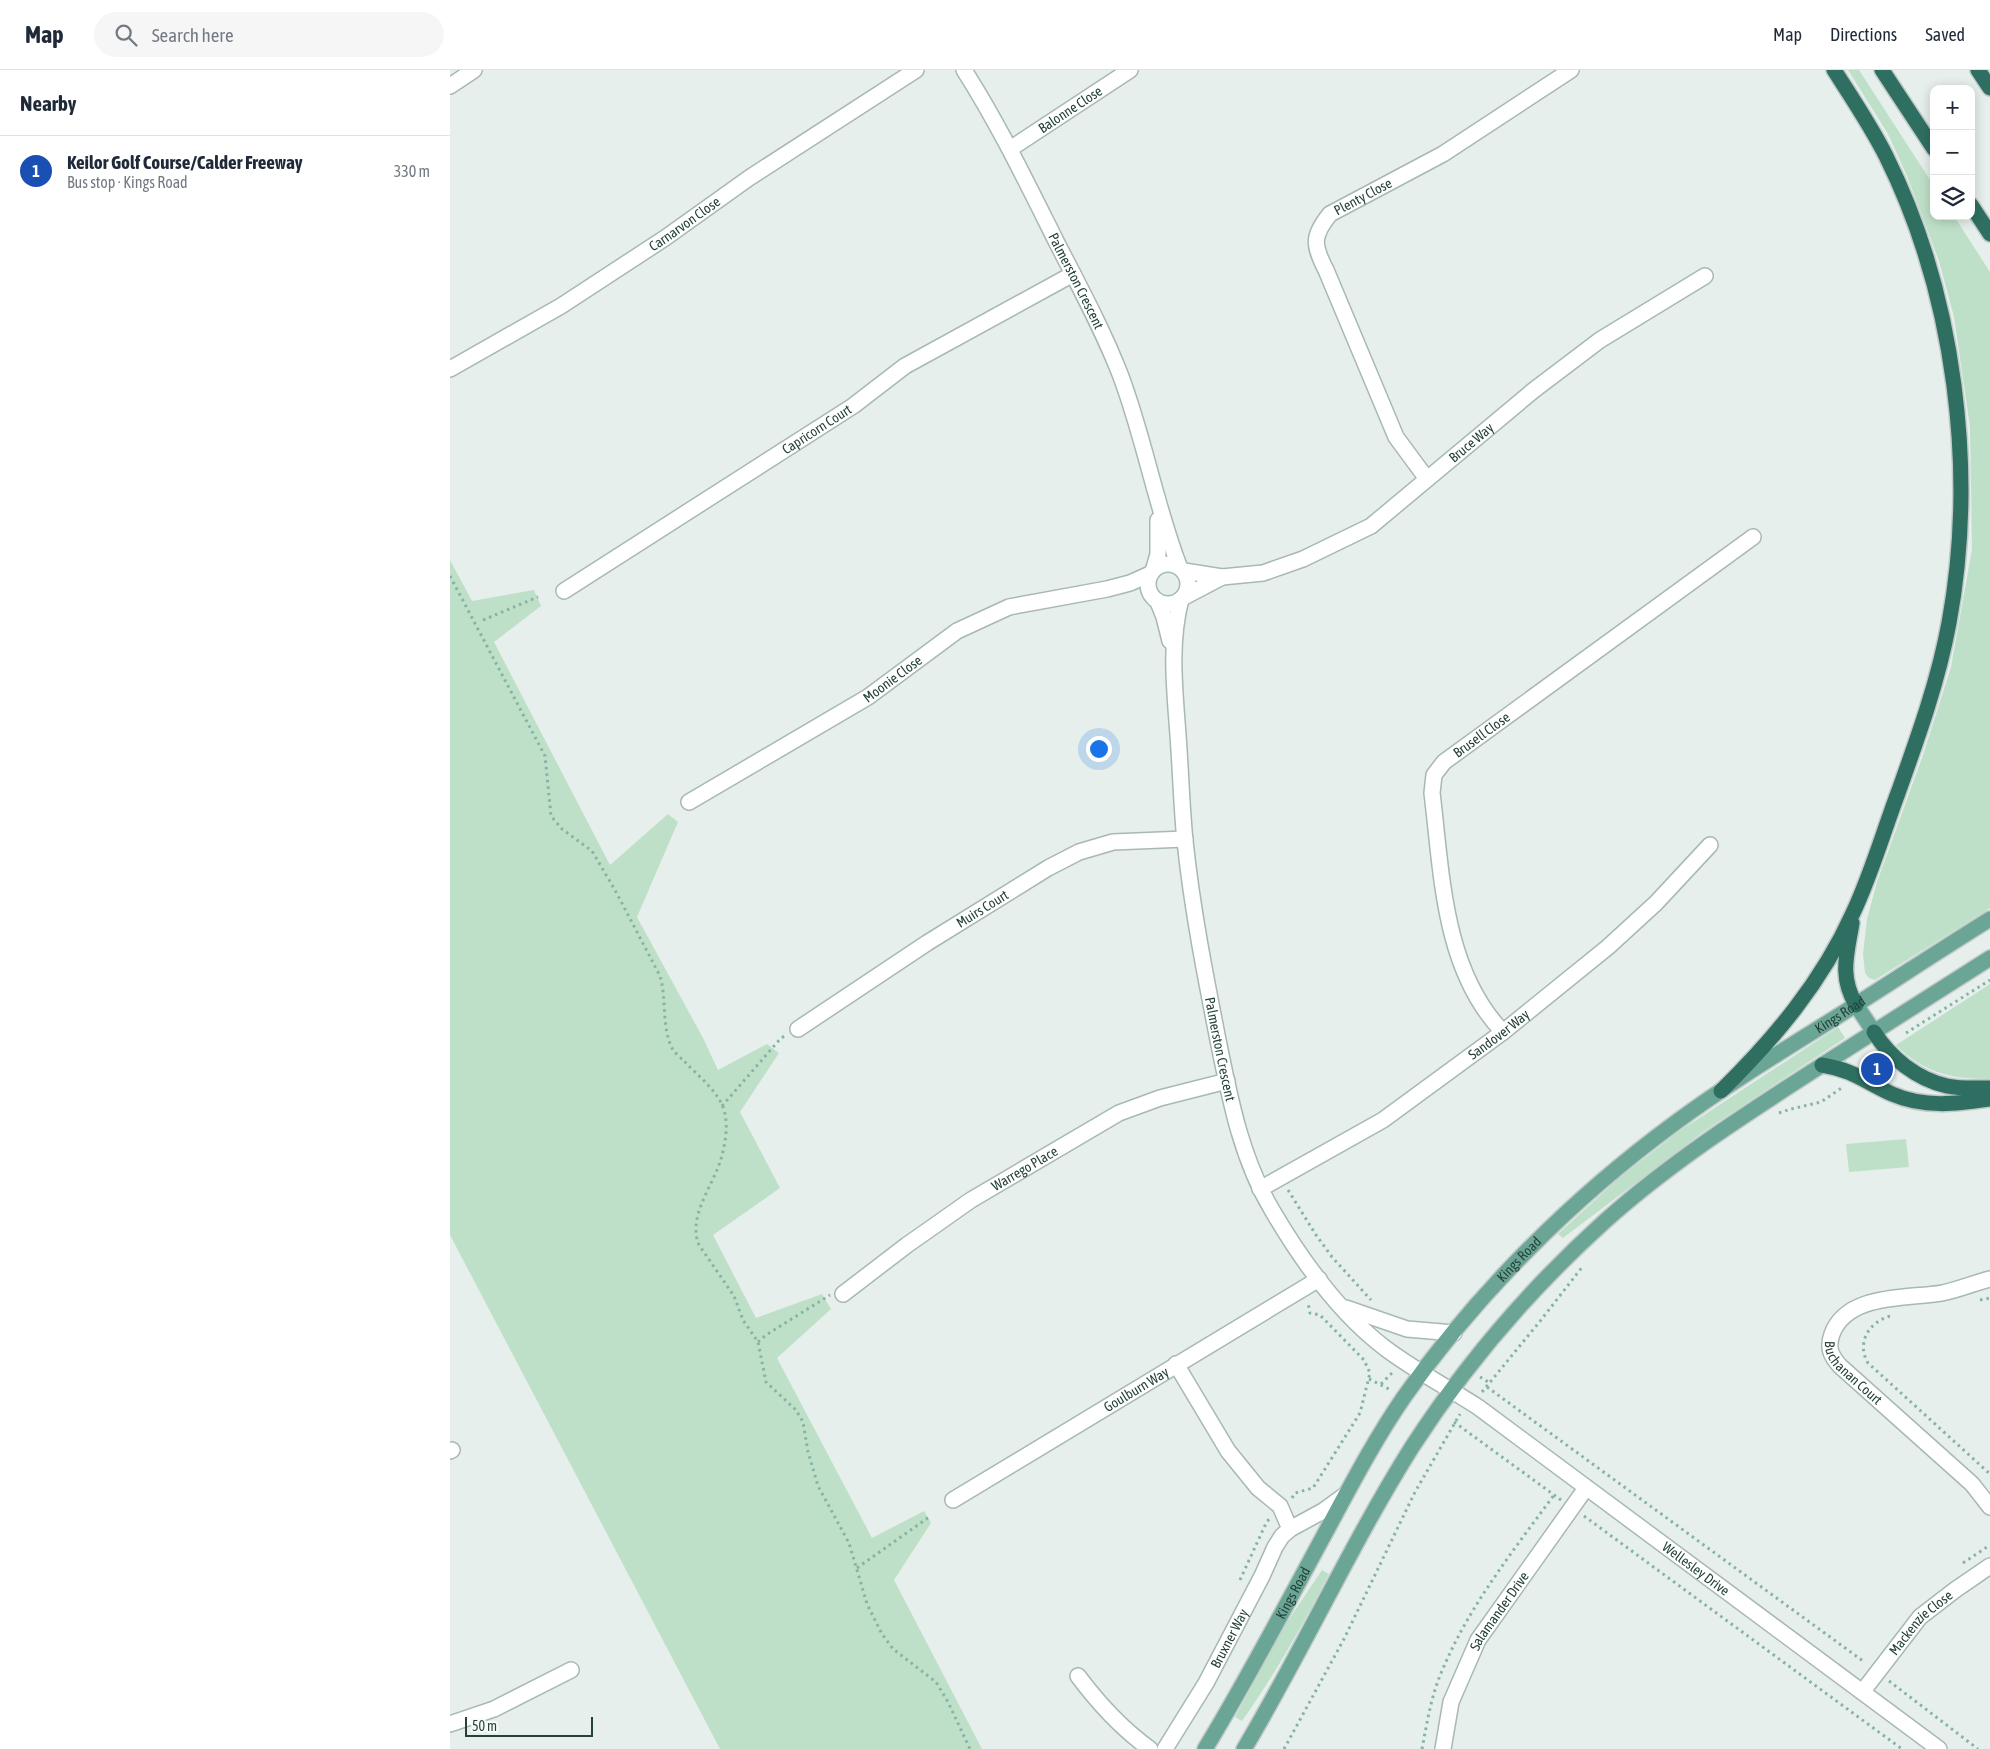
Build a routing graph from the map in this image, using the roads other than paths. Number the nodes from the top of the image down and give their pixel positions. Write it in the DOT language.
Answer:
graph roads {
  1 [pos="474,70"];
  2 [pos="916,70"];
  3 [pos="964,70"];
  4 [pos="1130,70"];
  5 [pos="1572,70"];
  6 [pos="1834,70"];
  7 [pos="1882,70"];
  8 [pos="1978,70"];
  9 [pos="450,86"];
  10 [pos="1990,88"];
  11 [pos="1930,143"];
  12 [pos="1010,149"];
  13 [pos="1975,212"];
  14 [pos="1990,234"];
  15 [pos="1073,274"];
  16 [pos="1705,276"];
  17 [pos="450,369"];
  18 [pos="1427,479"];
  19 [pos="1158,504"];
  20 [pos="1752,537"];
  21 [pos="1181,568"];
  22 [pos="1152,571"];
  23 [pos="1222,577"];
  24 [pos="1107,589"];
  25 [pos="564,590"];
  26 [pos="1183,598"];
  27 [pos="1156,600"];
  28 [pos="1173,657"];
  29 [pos="689,802"];
  30 [pos="1185,839"];
  31 [pos="1710,845"];
  32 [pos="1853,914"];
  33 [pos="1990,919"];
  34 [pos="1990,958"];
  35 [pos="1856,1005"];
  36 [pos="798,1029"];
  37 [pos="1503,1032"];
  38 [pos="1874,1032"];
  39 [pos="1822,1065"];
  40 [pos="1227,1081"];
  41 [pos="1990,1088"];
  42 [pos="1721,1091"];
  43 [pos="1990,1099"];
  44 [pos="1260,1189"];
  45 [pos="1990,1278"];
  46 [pos="1319,1279"];
  47 [pos="843,1294"];
  48 [pos="1342,1307"];
  49 [pos="1454,1333"];
  50 [pos="1176,1364"];
  51 [pos="1422,1373"];
  52 [pos="1452,1391"];
  53 [pos="1586,1488"];
  54 [pos="1345,1495"];
  55 [pos="953,1500"];
  56 [pos="1990,1507"];
  57 [pos="1290,1529"];
  58 [pos="1990,1566"];
  59 [pos="571,1670"];
  60 [pos="1078,1676"];
  61 [pos="1863,1692"];
  62 [pos="450,1724"];
  63 [pos="1150,1749"];
  64 [pos="1165,1749"];
  65 [pos="1205,1749"];
  66 [pos="1244,1749"];
  67 [pos="1443,1749"];
  68 [pos="1939,1749"];
  1 -- 9 [label="street"];
  2 -- 17 [label="street, Carnarvon Close"];
  3 -- 12 [label="street, Palmerston Crescent"];
  4 -- 12 [label="street, Balonne Close"];
  5 -- 18 [label="street, Plenty Close"];
  6 -- 32 [label="highway"];
  7 -- 11 [label="highway"];
  8 -- 10 [label="highway"];
  12 -- 15 [label="street, Palmerston Crescent"];
  13 -- 14 [label="highway"];
  15 -- 19 [label="street, Palmerston Crescent"];
  15 -- 25 [label="street, Capricorn Court"];
  16 -- 18 [label="street, Bruce Way"];
  18 -- 23 [label="street, Bruce Way"];
  19 -- 21 [label="street, Palmerston Crescent"];
  19 -- 22 [label="street, Palmerston Crescent"];
  20 -- 37 [label="street, Brusell Close"];
  21 -- 22 [label="street"];
  21 -- 23 [label="street, Bruce Way"];
  21 -- 26 [label="street"];
  22 -- 24 [label="street, Moonie Close"];
  22 -- 27 [label="street"];
  23 -- 26 [label="street, Bruce Way"];
  24 -- 27 [label="street, Moonie Close"];
  24 -- 29 [label="street, Moonie Close"];
  26 -- 27 [label="street"];
  26 -- 28 [label="street, Palmerston Crescent"];
  27 -- 28 [label="street, Palmerston Crescent"];
  28 -- 30 [label="street, Palmerston Crescent"];
  30 -- 36 [label="street, Muirs Court"];
  30 -- 40 [label="street, Palmerston Crescent"];
  31 -- 37 [label="street, Sandover Way"];
  32 -- 35 [label="highway"];
  32 -- 42 [label="highway"];
  33 -- 35 [label="main road, Kings Road"];
  34 -- 38 [label="main road"];
  35 -- 38 [label="main road"];
  35 -- 42 [label="main road, Kings Road"];
  37 -- 44 [label="street, Sandover Way"];
  38 -- 39 [label="main road"];
  38 -- 41 [label="highway"];
  39 -- 43 [label="highway"];
  39 -- 52 [label="main road"];
  40 -- 44 [label="street, Palmerston Crescent"];
  40 -- 47 [label="street, Warrego Place"];
  42 -- 49 [label="main road, Kings Road"];
  44 -- 46 [label="street, Palmerston Crescent"];
  45 -- 56 [label="street, Buchanan Court"];
  46 -- 48 [label="street, Palmerston Crescent"];
  46 -- 50 [label="street, Goulburn Way"];
  48 -- 49 [label="street"];
  48 -- 51 [label="street, Palmerston Crescent"];
  49 -- 51 [label="main road, Kings Road"];
  50 -- 55 [label="street, Goulburn Way"];
  50 -- 57 [label="street"];
  51 -- 52 [label="street, Palmerston Crescent"];
  51 -- 54 [label="main road, Kings Road"];
  52 -- 53 [label="street, Wellesley Drive"];
  52 -- 66 [label="main road"];
  53 -- 61 [label="street, Wellesley Drive"];
  53 -- 67 [label="street, Salamander Drive"];
  54 -- 57 [label="street, Bruxner Way"];
  54 -- 65 [label="main road, Kings Road"];
  57 -- 64 [label="street, Bruxner Way"];
  58 -- 61 [label="street, Mackenzie Close"];
  59 -- 62 [label="street"];
  60 -- 63 [label="street"];
  61 -- 68 [label="street, Wellesley Drive"];
}
